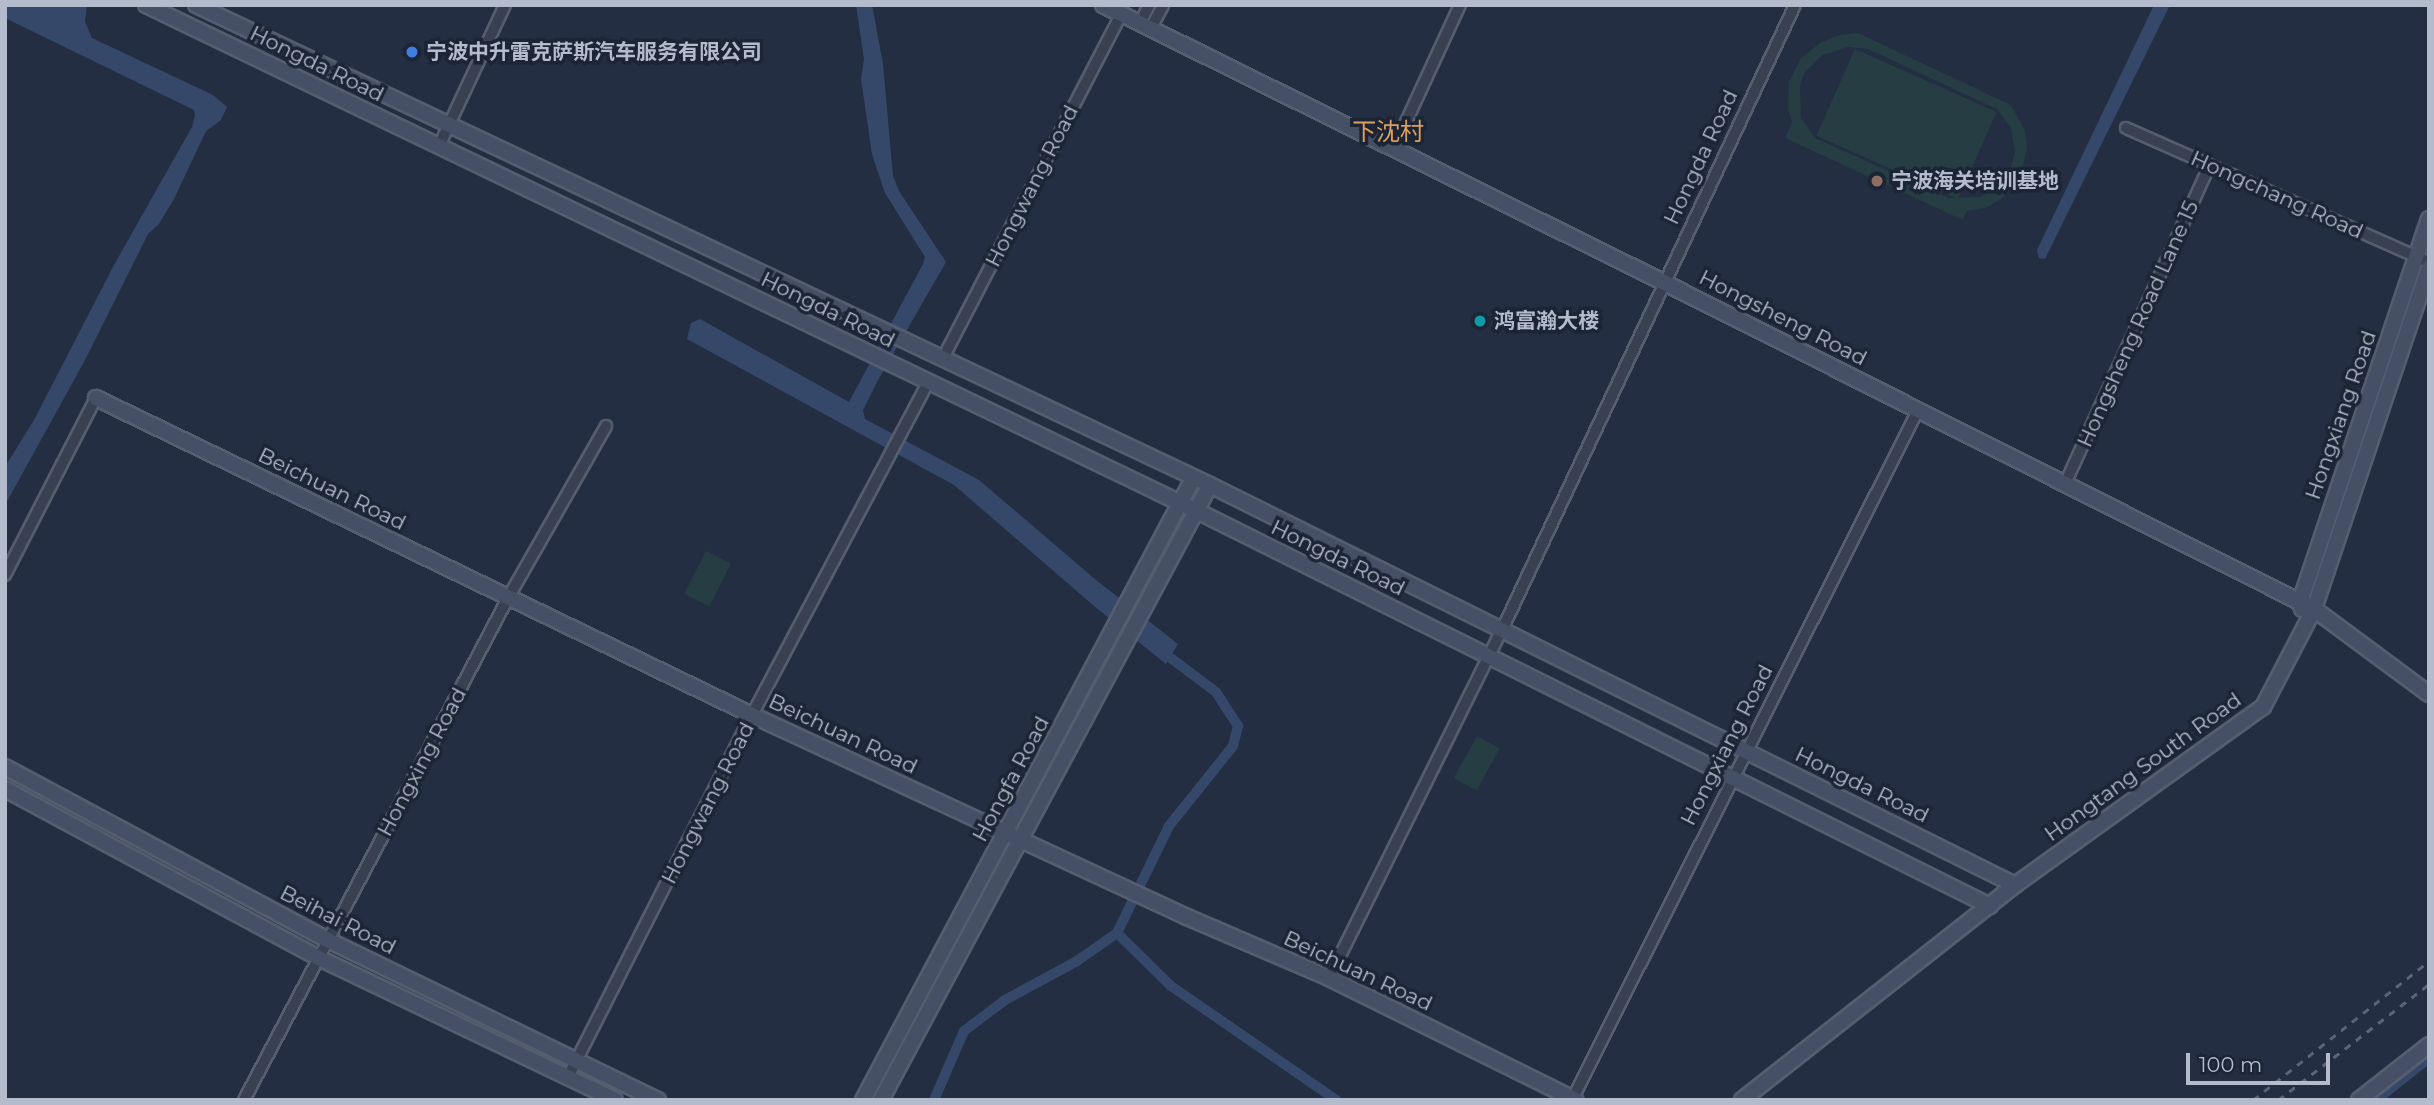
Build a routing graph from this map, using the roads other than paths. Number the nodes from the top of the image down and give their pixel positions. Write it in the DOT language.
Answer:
graph roads {
  1 [pos="146,5"];
  2 [pos="196,5"];
  3 [pos="505,5"];
  4 [pos="1103,5"];
  5 [pos="1149,5"];
  6 [pos="1163,5"];
  7 [pos="1460,5"];
  8 [pos="1795,5"];
  9 [pos="1121,14"];
  10 [pos="1146,26"];
  11 [pos="449,125"];
  12 [pos="2126,128"];
  13 [pos="439,146"];
  14 [pos="1393,150"];
  15 [pos="2210,165"];
  16 [pos="2429,219"];
  17 [pos="2423,259"];
  18 [pos="2429,268"];
  19 [pos="1665,283"];
  20 [pos="943,358"];
  21 [pos="928,382"];
  22 [pos="96,398"];
  23 [pos="1919,410"];
  24 [pos="606,426"];
  25 [pos="1194,477"];
  26 [pos="2065,484"];
  27 [pos="1210,485"];
  28 [pos="1181,503"];
  29 [pos="1197,511"];
  30 [pos="5,575"];
  31 [pos="508,597"];
  32 [pos="2300,602"];
  33 [pos="2314,609"];
  34 [pos="2306,624"];
  35 [pos="1502,630"];
  36 [pos="1489,656"];
  37 [pos="2429,694"];
  38 [pos="752,715"];
  39 [pos="1747,752"];
  40 [pos="5,767"];
  41 [pos="1734,778"];
  42 [pos="5,789"];
  43 [pos="1007,833"];
  44 [pos="1022,840"];
  45 [pos="2015,885"];
  46 [pos="1990,906"];
  47 [pos="328,940"];
  48 [pos="319,958"];
  49 [pos="1329,978"];
  50 [pos="2429,1045"];
  51 [pos="577,1061"];
  52 [pos="568,1077"];
  53 [pos="1575,1099"];
  54 [pos="244,1100"];
  55 [pos="615,1100"];
  56 [pos="657,1100"];
  57 [pos="863,1100"];
  58 [pos="881,1100"];
  59 [pos="1742,1100"];
  60 [pos="2359,1100"];
  1 -- 13 [label="main road, Hongda Road"];
  2 -- 11 [label="main road, Hongda Road"];
  3 -- 11 [label="street"];
  4 -- 9 [label="main road, Hongsheng Road"];
  5 -- 10 [label="street"];
  6 -- 10 [label="street"];
  7 -- 14 [label="street"];
  8 -- 19 [label="street, Hongda Road"];
  9 -- 10 [label="main road, Hongsheng Road"];
  9 -- 20 [label="street, Hongwang Road"];
  10 -- 14 [label="main road, Hongsheng Road"];
  11 -- 13 [label="street"];
  11 -- 20 [label="main road, Hongda Road"];
  12 -- 15 [label="street, Hongchang Road"];
  13 -- 21 [label="main road, Hongda Road"];
  14 -- 19 [label="main road, Hongsheng Road"];
  15 -- 17 [label="street, Hongchang Road"];
  15 -- 26 [label="street, Hongsheng Road Lane 15"];
  16 -- 17 [label="main road, Hongxiang Road"];
  17 -- 32 [label="main road, Hongxiang Road"];
  18 -- 33 [label="main road, Hongtang South Road"];
  19 -- 23 [label="main road, Hongsheng Road"];
  19 -- 35 [label="street, Hongda Road"];
  20 -- 25 [label="main road, Hongda Road"];
  21 -- 28 [label="main road, Hongda Road"];
  21 -- 38 [label="street, Hongwang Road"];
  22 -- 30 [label="street"];
  22 -- 31 [label="main road, Beichuan Road"];
  23 -- 26 [label="main road, Hongsheng Road"];
  23 -- 39 [label="street, Hongxiang Road"];
  24 -- 31 [label="street, Hongxing Road"];
  25 -- 27 [label="main road, Hongda Road"];
  25 -- 28 [label="main road, Hongfa Road"];
  26 -- 32 [label="main road, Hongsheng Road"];
  27 -- 29 [label="main road, Hongfa Road"];
  27 -- 35 [label="main road, Hongda Road"];
  28 -- 29 [label="main road, Hongda Road"];
  28 -- 43 [label="main road, Hongfa Road"];
  29 -- 36 [label="main road, Hongda Road"];
  29 -- 44 [label="main road, Hongfa Road"];
  31 -- 38 [label="main road, Beichuan Road"];
  31 -- 47 [label="street, Hongxing Road"];
  32 -- 33 [label="main road, Hongsheng Road"];
  32 -- 34 [label="main road"];
  33 -- 34 [label="main road, Hongtang South Road"];
  33 -- 37 [label="main road, Hongsheng Road"];
  34 -- 45 [label="main road, Hongtang South Road"];
  35 -- 36 [label="street, Hongda Road"];
  35 -- 39 [label="main road, Hongda Road"];
  36 -- 41 [label="main road, Hongda Road"];
  36 -- 49 [label="street, Hongda Road"];
  38 -- 43 [label="main road, Beichuan Road"];
  38 -- 51 [label="street, Hongwang Road"];
  39 -- 41 [label="street, Hongxiang Road"];
  39 -- 45 [label="main road, Hongda Road"];
  40 -- 47 [label="main road, Beihai Road"];
  41 -- 46 [label="main road, Hongda Road"];
  41 -- 53 [label="street, Hongxiang Road"];
  42 -- 48 [label="main road, Beihai Road"];
  43 -- 44 [label="main road, Beichuan Road"];
  43 -- 57 [label="main road, Hongfa Road"];
  44 -- 49 [label="main road, Beichuan Road"];
  44 -- 58 [label="main road, Hongfa Road"];
  45 -- 46 [label="main road, Hongtang South Road"];
  46 -- 59 [label="main road, Hongtang South Road"];
  47 -- 48 [label="street, Hongxing Road"];
  47 -- 51 [label="main road, Beihai Road"];
  48 -- 52 [label="main road, Beihai Road"];
  48 -- 54 [label="street, Hongxing Road"];
  49 -- 53 [label="main road, Beichuan Road"];
  50 -- 60 [label="main road"];
  51 -- 52 [label="street, Hongwang Road"];
  51 -- 56 [label="main road, Beihai Road"];
  52 -- 55 [label="main road, Beihai Road"];
}
